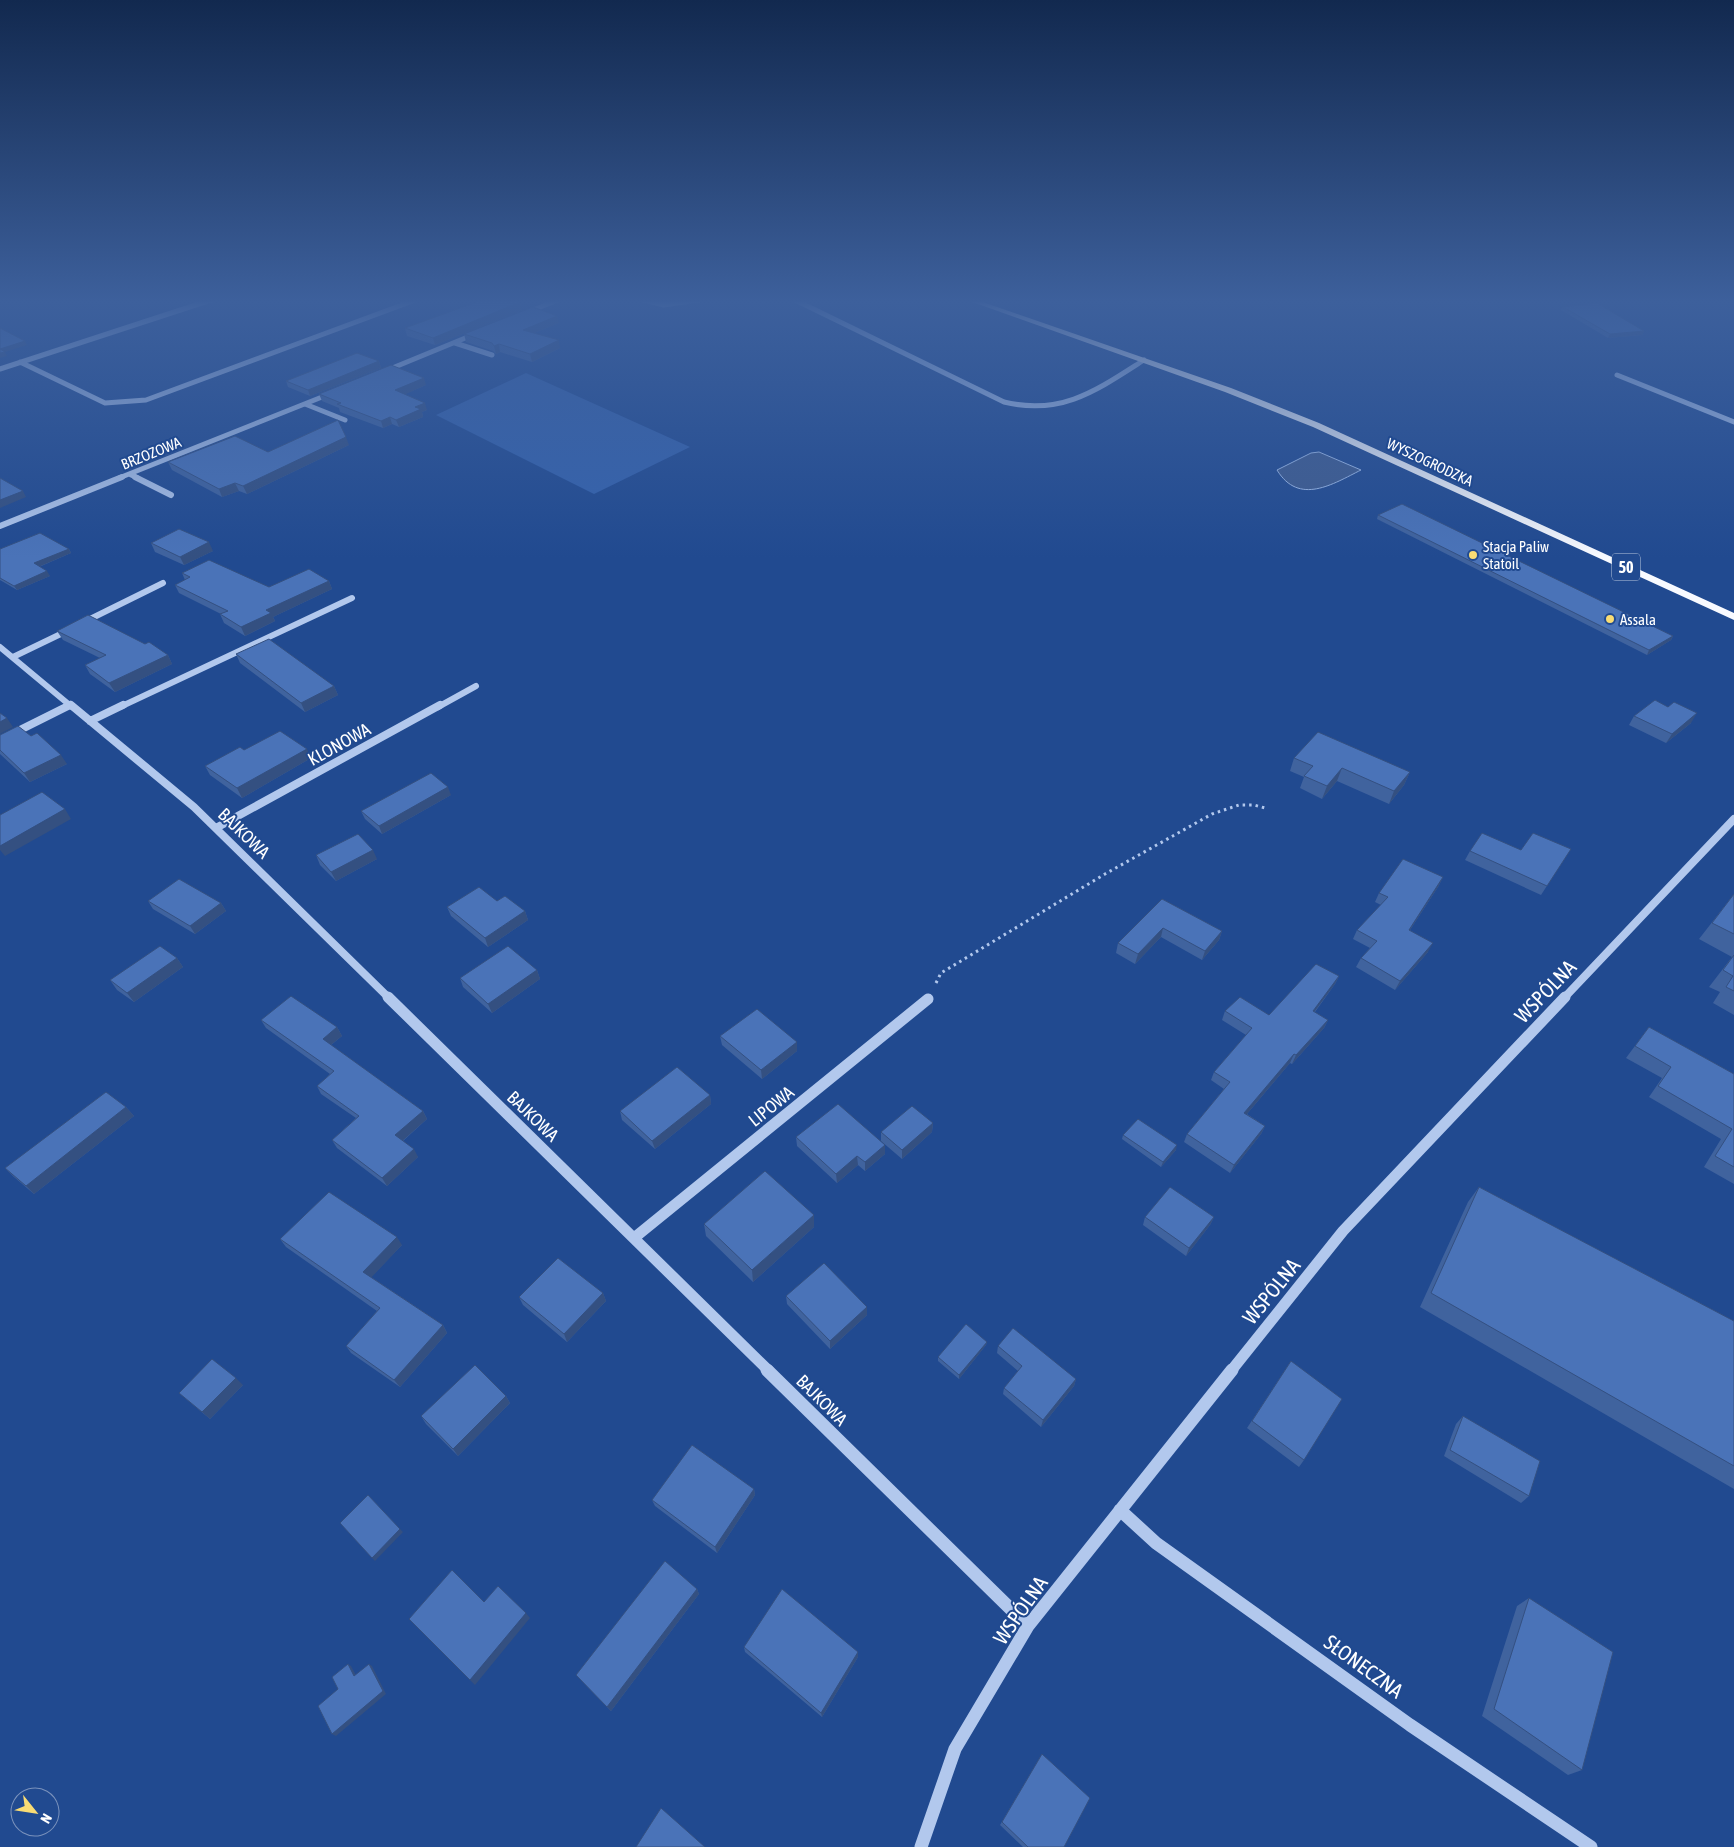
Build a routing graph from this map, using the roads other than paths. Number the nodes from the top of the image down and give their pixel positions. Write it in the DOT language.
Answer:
graph roads {
  1 [pos="68,385"];
  2 [pos="186,385"];
  3 [pos="970,385"];
  4 [pos="1104,385"];
  5 [pos="1215,385"];
  6 [pos="1642,385"];
  7 [pos="340,390"];
  8 [pos="305,404"];
  9 [pos="345,420"];
  10 [pos="1734,422"];
  11 [pos="131,475"];
  12 [pos="171,495"];
  13 [pos="0,526"];
  14 [pos="163,583"];
  15 [pos="352,598"];
  16 [pos="1734,617"];
  17 [pos="0,647"];
  18 [pos="13,657"];
  19 [pos="476,686"];
  20 [pos="71,705"];
  21 [pos="90,721"];
  22 [pos="0,740"];
  23 [pos="1734,819"];
  24 [pos="216,828"];
  25 [pos="928,999"];
  26 [pos="634,1238"];
  27 [pos="1120,1510"];
  28 [pos="1028,1626"];
  29 [pos="921,1847"];
  30 [pos="1591,1847"];
  1 -- 2 [label="street"];
  3 -- 4 [label="street"];
  5 -- 16 [label="main road, WYSZOGRODZKA / 50"];
  6 -- 10 [label="street"];
  7 -- 8 [label="street, BRZOZOWA"];
  8 -- 9 [label="street"];
  8 -- 11 [label="street, BRZOZOWA"];
  11 -- 12 [label="street"];
  11 -- 13 [label="street, BRZOZOWA"];
  14 -- 18 [label="street"];
  15 -- 21 [label="street"];
  17 -- 18 [label="street, BAJKOWA"];
  18 -- 20 [label="street, BAJKOWA"];
  19 -- 24 [label="street, KLONOWA"];
  20 -- 21 [label="street, BAJKOWA"];
  20 -- 22 [label="street"];
  21 -- 24 [label="street, BAJKOWA"];
  23 -- 27 [label="street, WSPÓLNA"];
  24 -- 26 [label="street, BAJKOWA"];
  25 -- 26 [label="street, LIPOWA"];
  26 -- 28 [label="street, BAJKOWA"];
  27 -- 28 [label="street, WSPÓLNA"];
  27 -- 30 [label="street, SŁONECZNA"];
  28 -- 29 [label="street, WSPÓLNA"];
}
